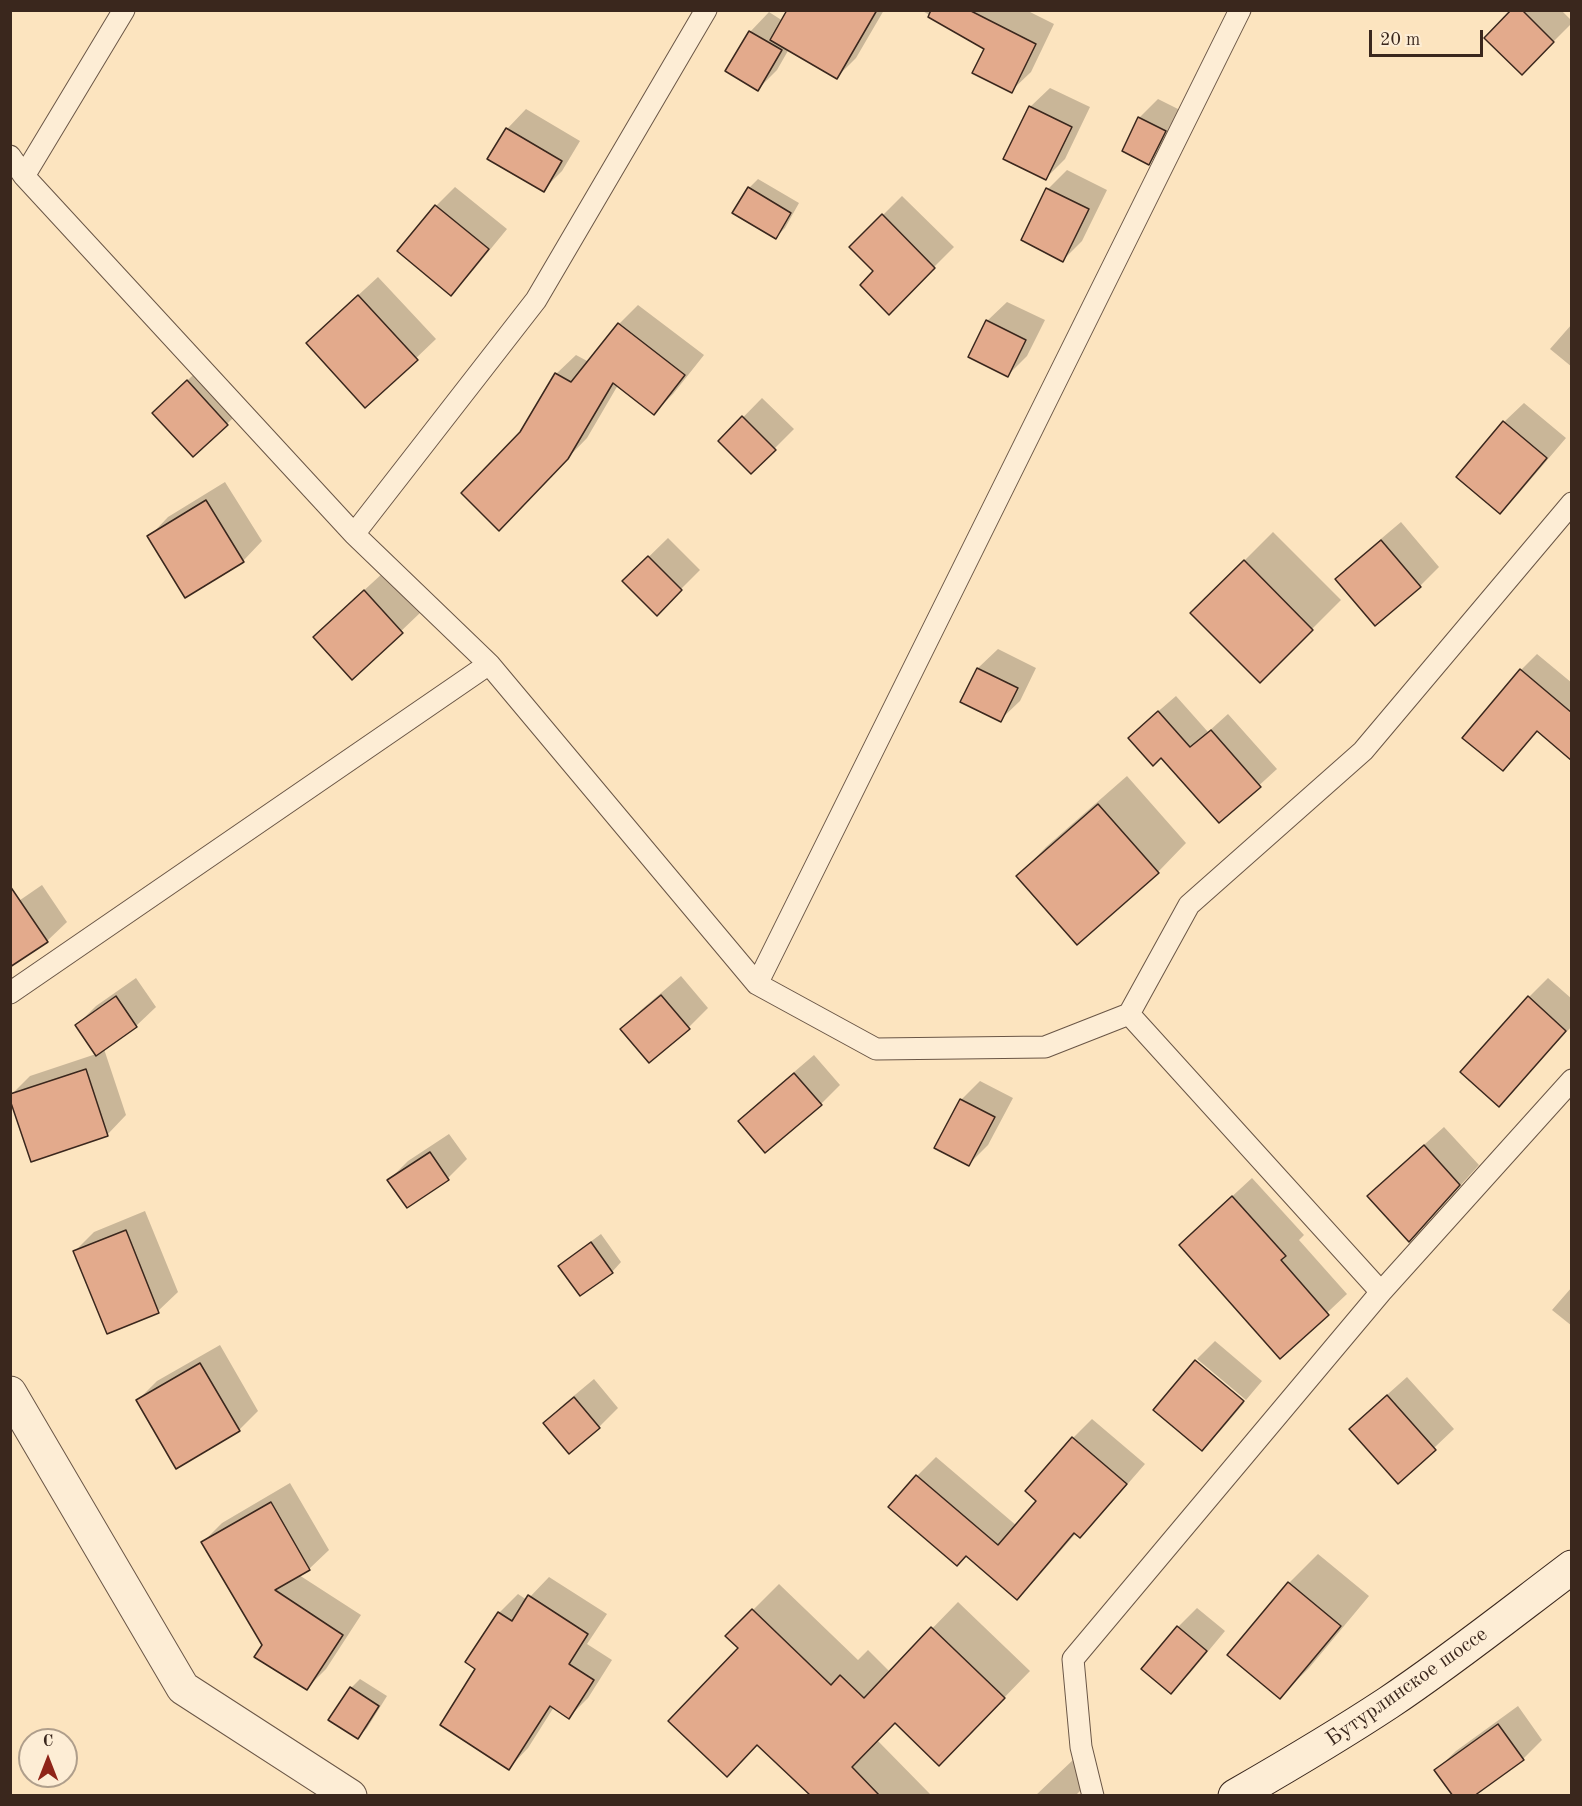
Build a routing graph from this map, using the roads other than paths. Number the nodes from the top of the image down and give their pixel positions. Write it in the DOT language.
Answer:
graph roads {
  1 [pos="124,10"];
  2 [pos="706,10"];
  3 [pos="1240,10"];
  4 [pos="10,156"];
  5 [pos="24,176"];
  6 [pos="1572,503"];
  7 [pos="354,534"];
  8 [pos="489,664"];
  9 [pos="757,984"];
  10 [pos="10,993"];
  11 [pos="1129,1014"];
  12 [pos="1572,1080"];
  13 [pos="1381,1292"];
  14 [pos="10,1393"];
  15 [pos="1572,1567"];
  16 [pos="350,1796"];
  17 [pos="1093,1796"];
  18 [pos="1235,1796"];
  1 -- 5 [label="lane"];
  2 -- 7 [label="lane"];
  3 -- 9 [label="lane"];
  4 -- 5 [label="lane"];
  5 -- 7 [label="lane"];
  6 -- 11 [label="lane"];
  7 -- 8 [label="lane"];
  8 -- 9 [label="lane"];
  8 -- 10 [label="lane"];
  9 -- 11 [label="lane"];
  11 -- 13 [label="lane"];
  12 -- 13 [label="lane"];
  13 -- 17 [label="lane"];
  14 -- 16 [label="street"];
  15 -- 18 [label="street, Бутурлинское шоссе"];
}
